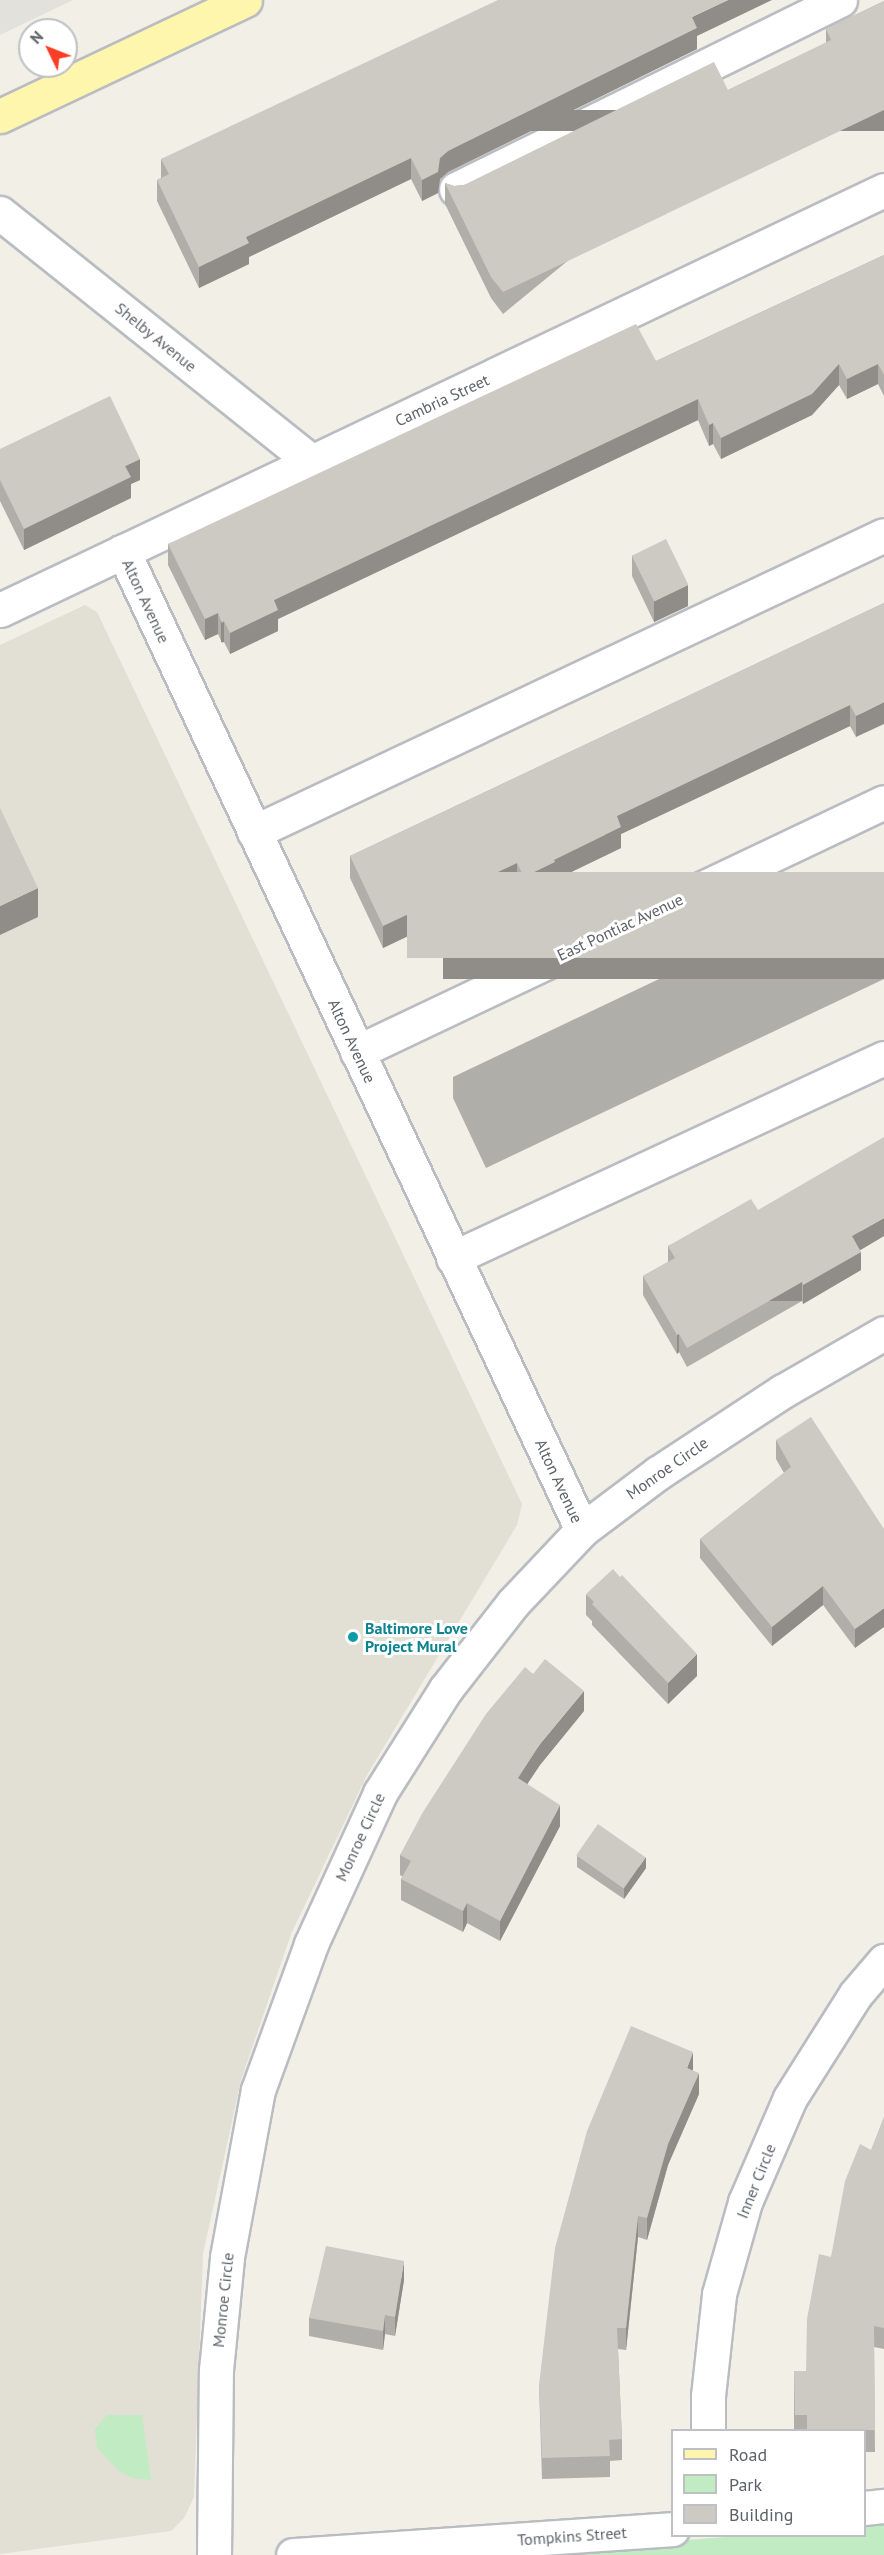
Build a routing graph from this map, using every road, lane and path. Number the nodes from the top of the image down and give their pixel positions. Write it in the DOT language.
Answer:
graph roads {
  1 [pos="245,0"];
  2 [pos="840,0"];
  3 [pos="0,116"];
  4 [pos="456,189"];
  5 [pos="884,190"];
  6 [pos="0,213"];
  7 [pos="312,462"];
  8 [pos="884,535"];
  9 [pos="123,551"];
  10 [pos="0,610"];
  11 [pos="884,802"];
  12 [pos="254,832"];
  13 [pos="357,1052"];
  14 [pos="884,1058"];
  15 [pos="453,1258"];
  16 [pos="884,1333"];
  17 [pos="582,1530"];
  18 [pos="884,1961"];
  19 [pos="708,2429"];
  20 [pos="884,2506"];
  21 [pos="866,2508"];
  22 [pos="671,2529"];
  23 [pos="214,2555"];
  24 [pos="293,2555"];
  1 -- 3 [label="main road"];
  2 -- 4 [label="street"];
  5 -- 7 [label="street, Cambria Street"];
  6 -- 7 [label="street, Shelby Avenue"];
  7 -- 9 [label="street, Cambria Street"];
  8 -- 12 [label="street"];
  9 -- 10 [label="street, Cambria Street"];
  9 -- 12 [label="street, Alton Avenue"];
  11 -- 13 [label="street, East Pontiac Avenue"];
  12 -- 13 [label="street, Alton Avenue"];
  13 -- 15 [label="street, Alton Avenue"];
  14 -- 15 [label="street"];
  15 -- 17 [label="street, Alton Avenue"];
  16 -- 17 [label="street, Monroe Circle"];
  17 -- 23 [label="street, Monroe Circle"];
  18 -- 19 [label="street, Inner Circle"];
  20 -- 21 [label="street"];
  22 -- 24 [label="street, Tompkins Street"];
}
